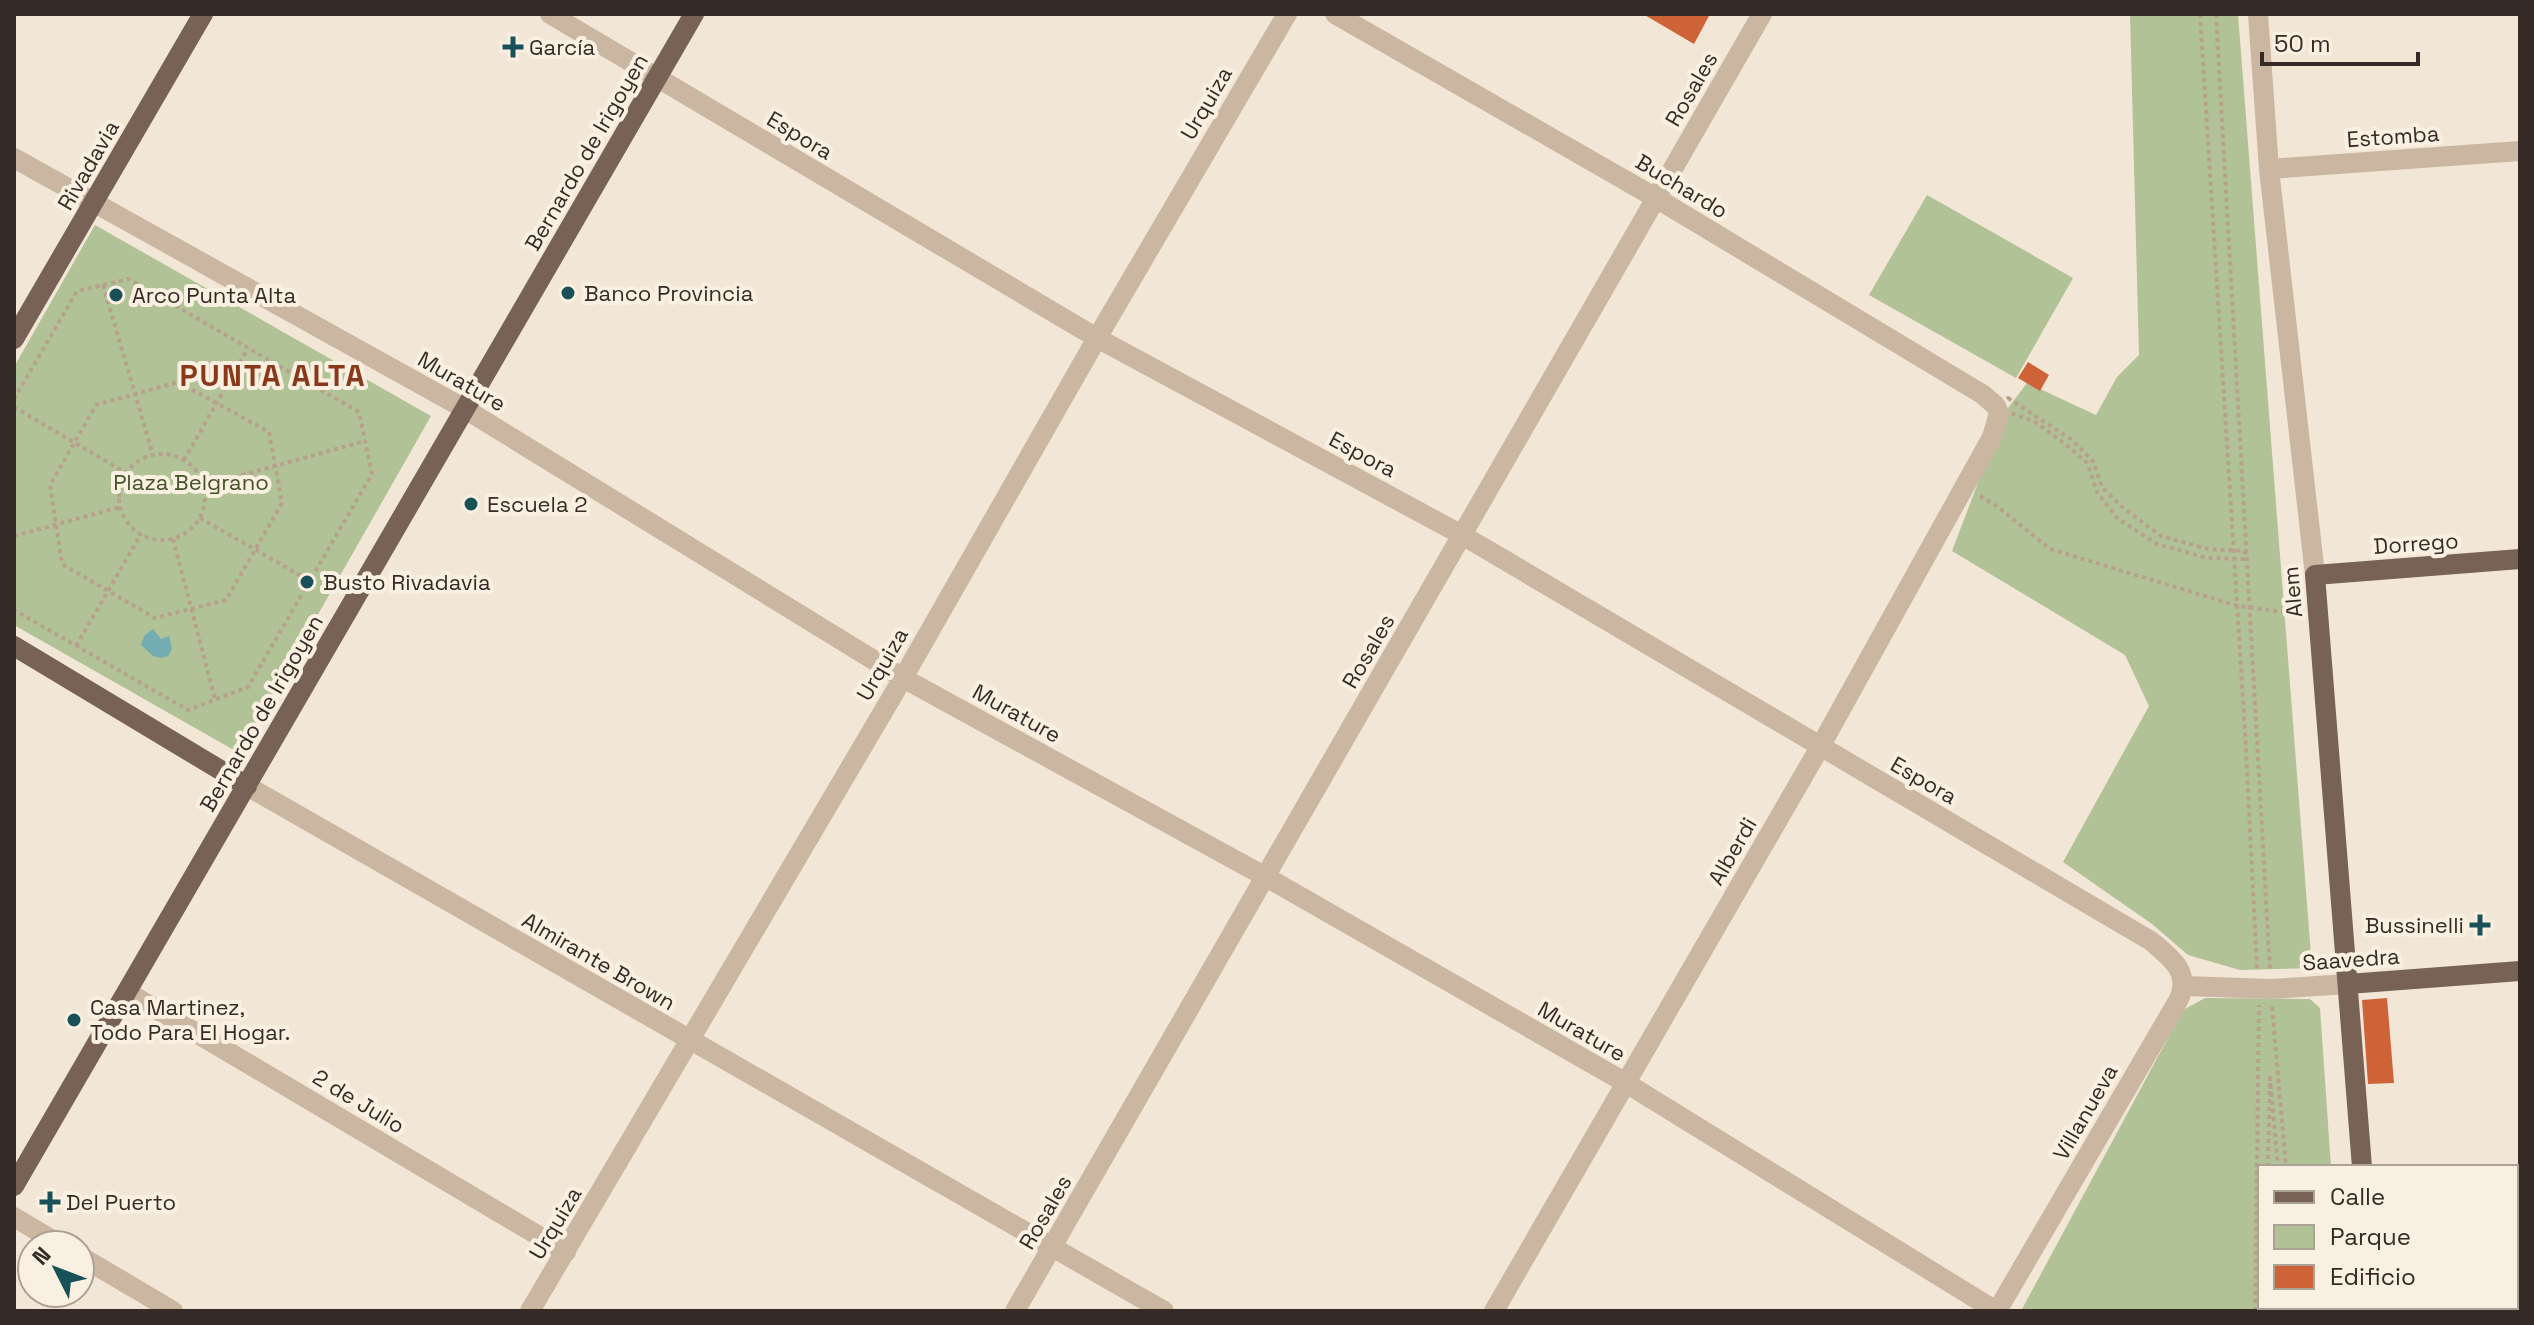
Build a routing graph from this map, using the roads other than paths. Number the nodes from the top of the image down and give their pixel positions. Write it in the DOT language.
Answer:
graph roads {
  1 [pos="203,14"];
  2 [pos="550,14"];
  3 [pos="694,14"];
  4 [pos="1274,14"];
  5 [pos="1287,14"];
  6 [pos="1335,14"];
  7 [pos="1762,14"];
  8 [pos="2258,14"];
  9 [pos="1271,38"];
  10 [pos="657,78"];
  11 [pos="2520,151"];
  12 [pos="14,158"];
  13 [pos="2269,169"];
  14 [pos="1656,198"];
  15 [pos="94,202"];
  16 [pos="1097,338"];
  17 [pos="14,339"];
  18 [pos="465,409"];
  19 [pos="1998,409"];
  20 [pos="1462,535"];
  21 [pos="2520,559"];
  22 [pos="2315,575"];
  23 [pos="14,646"];
  24 [pos="903,678"];
  25 [pos="1820,747"];
  26 [pos="247,786"];
  27 [pos="1266,877"];
  28 [pos="2520,971"];
  29 [pos="2348,984"];
  30 [pos="2185,986"];
  31 [pos="127,992"];
  32 [pos="690,1041"];
  33 [pos="1626,1083"];
  34 [pos="2362,1165"];
  35 [pos="14,1186"];
  36 [pos="14,1217"];
  37 [pos="34,1229"];
  38 [pos="1052,1248"];
  39 [pos="566,1252"];
  40 [pos="96,1265"];
  41 [pos="173,1311"];
  42 [pos="530,1311"];
  43 [pos="1015,1311"];
  44 [pos="1164,1311"];
  45 [pos="1494,1311"];
  46 [pos="1996,1311"];
  1 -- 15 [label="main road, Rivadavia"];
  2 -- 10 [label="street, Espora"];
  3 -- 10 [label="main road, Bernardo de Irigoyen"];
  4 -- 9 [label="street, Urquiza"];
  5 -- 9 [label="street, Urquiza"];
  6 -- 14 [label="street, Buchardo"];
  7 -- 14 [label="street, Rosales"];
  8 -- 13 [label="street, Alem"];
  9 -- 16 [label="street, Urquiza"];
  10 -- 16 [label="street, Espora"];
  10 -- 18 [label="main road, Bernardo de Irigoyen"];
  11 -- 13 [label="street, Estomba"];
  12 -- 15 [label="street, Murature"];
  13 -- 22 [label="street, Alem"];
  14 -- 19 [label="street, Buchardo"];
  14 -- 20 [label="street, Rosales"];
  15 -- 17 [label="main road, Rivadavia"];
  15 -- 18 [label="street, Murature"];
  16 -- 20 [label="street, Espora"];
  16 -- 24 [label="street, Urquiza"];
  18 -- 24 [label="street, Murature"];
  18 -- 26 [label="main road, Bernardo de Irigoyen"];
  19 -- 25 [label="street, Alberdi"];
  20 -- 25 [label="street, Espora"];
  20 -- 27 [label="street, Rosales"];
  21 -- 22 [label="main road, Dorrego"];
  22 -- 29 [label="main road, Alem"];
  23 -- 26 [label="main road, Almirante Brown"];
  24 -- 27 [label="street, Murature"];
  24 -- 32 [label="street, Urquiza"];
  25 -- 30 [label="street, Espora"];
  25 -- 33 [label="street, Alberdi"];
  26 -- 31 [label="main road, Bernardo de Irigoyen"];
  26 -- 32 [label="street, Almirante Brown"];
  27 -- 33 [label="street, Murature"];
  27 -- 38 [label="street, Rosales"];
  28 -- 29 [label="main road, Saavedra"];
  29 -- 30 [label="street, Saavedra"];
  29 -- 34 [label="main road, Alem"];
  30 -- 46 [label="street, Villanueva"];
  31 -- 35 [label="main road, Bernardo de Irigoyen"];
  31 -- 39 [label="street, 2 de Julio"];
  32 -- 38 [label="street, Almirante Brown"];
  32 -- 39 [label="street, Urquiza"];
  33 -- 45 [label="street, Alberdi"];
  33 -- 46 [label="street, Murature"];
  36 -- 37 [label="street"];
  38 -- 43 [label="street, Rosales"];
  38 -- 44 [label="street, Almirante Brown"];
  39 -- 42 [label="street, Urquiza"];
  40 -- 41 [label="street"];
}
